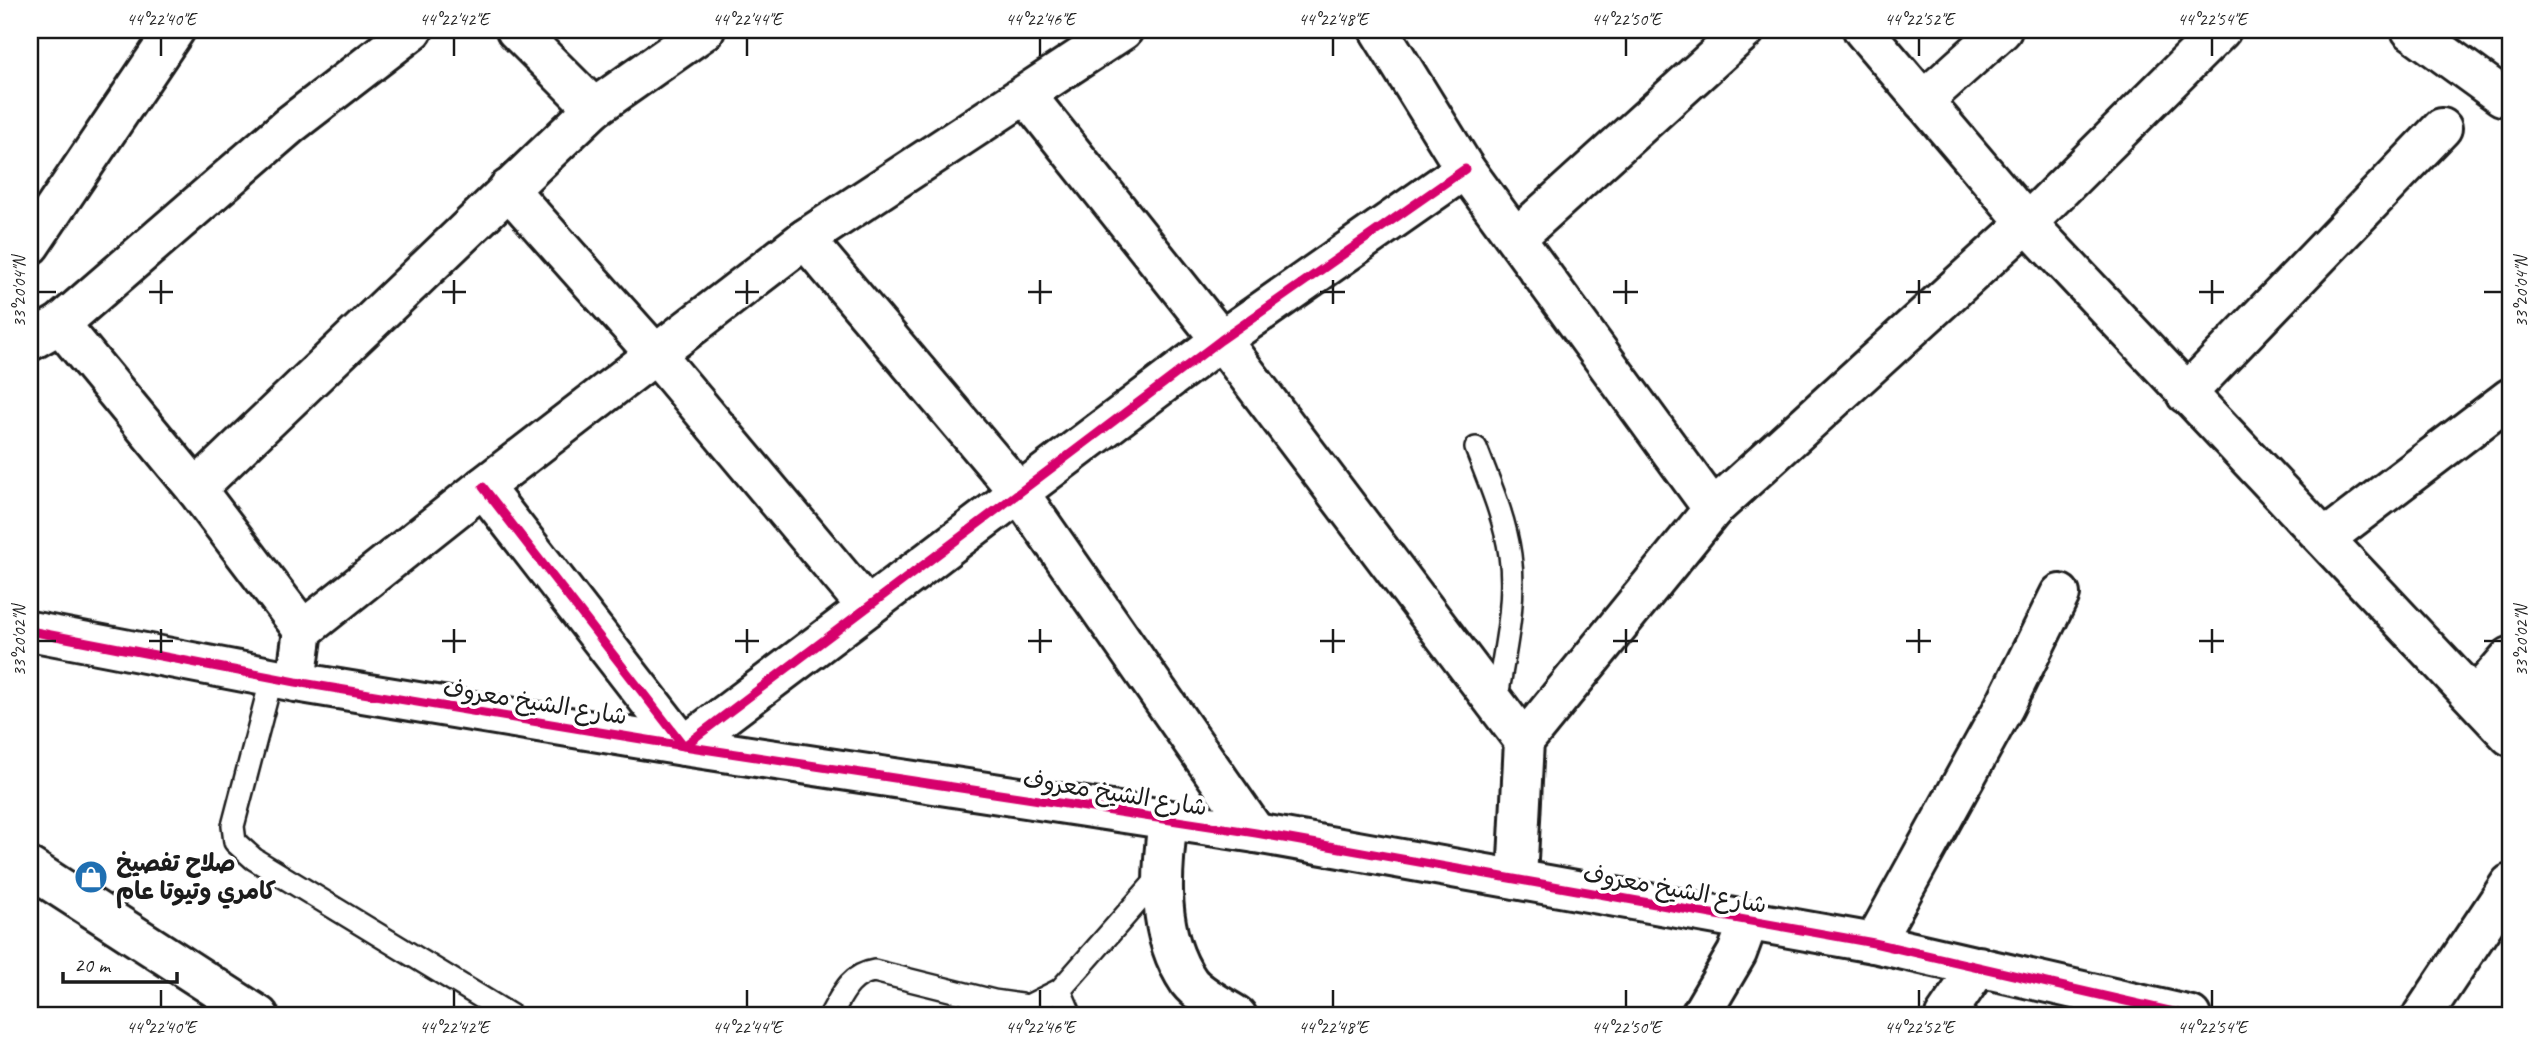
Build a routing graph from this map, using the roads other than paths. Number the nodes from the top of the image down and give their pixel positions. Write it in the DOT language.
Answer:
graph roads {
  1 [pos="175,30"];
  2 [pos="413,30"];
  3 [pos="516,30"];
  4 [pos="705,30"];
  5 [pos="1122,30"];
  6 [pos="1379,30"];
  7 [pos="1745,30"];
  8 [pos="1863,30"];
  9 [pos="2002,30"];
  10 [pos="2221,30"];
  11 [pos="2411,30"];
  12 [pos="1026,95"];
  13 [pos="2510,98"];
  14 [pos="1923,101"];
  15 [pos="594,108"];
  16 [pos="2442,128"];
  17 [pos="1465,169"];
  18 [pos="509,189"];
  19 [pos="2027,223"];
  20 [pos="1517,237"];
  21 [pos="805,239"];
  22 [pos="30,245"];
  23 [pos="45,332"];
  24 [pos="1222,340"];
  25 [pos="656,355"];
  26 [pos="2186,394"];
  27 [pos="2510,398"];
  28 [pos="1476,448"];
  29 [pos="483,487"];
  30 [pos="196,489"];
  31 [pos="1018,491"];
  32 [pos="1713,509"];
  33 [pos="2326,537"];
  34 [pos="2060,594"];
  35 [pos="867,607"];
  36 [pos="30,631"];
  37 [pos="303,631"];
  38 [pos="2510,657"];
  39 [pos="284,679"];
  40 [pos="2476,698"];
  41 [pos="1496,704"];
  42 [pos="2510,736"];
  43 [pos="1524,741"];
  44 [pos="684,746"];
  45 [pos="1168,820"];
  46 [pos="1256,833"];
  47 [pos="30,868"];
  48 [pos="1161,875"];
  49 [pos="1517,879"];
  50 [pos="2509,888"];
  51 [pos="1748,923"];
  52 [pos="1874,943"];
  53 [pos="1979,966"];
  54 [pos="1060,990"];
  55 [pos="259,1016"];
  56 [pos="512,1016"];
  57 [pos="830,1016"];
  58 [pos="1071,1016"];
  59 [pos="1237,1016"];
  60 [pos="1700,1016"];
  61 [pos="1945,1016"];
  62 [pos="2190,1016"];
  63 [pos="2422,1016"];
  1 -- 22 [label="street"];
  2 -- 23 [label="street"];
  3 -- 15 [label="street"];
  4 -- 15 [label="street"];
  5 -- 12 [label="street"];
  6 -- 17 [label="street"];
  7 -- 20 [label="street"];
  8 -- 14 [label="street"];
  9 -- 14 [label="street"];
  10 -- 19 [label="street"];
  11 -- 13 [label="street"];
  12 -- 21 [label="street"];
  12 -- 24 [label="street"];
  14 -- 19 [label="street"];
  15 -- 18 [label="street"];
  16 -- 26 [label="street"];
  17 -- 20 [label="street"];
  17 -- 24 [label="street"];
  18 -- 25 [label="street"];
  18 -- 30 [label="street"];
  19 -- 26 [label="street"];
  19 -- 32 [label="street"];
  20 -- 32 [label="street"];
  21 -- 25 [label="street"];
  21 -- 31 [label="street"];
  23 -- 30 [label="street"];
  24 -- 31 [label="street"];
  24 -- 41 [label="street"];
  25 -- 29 [label="street"];
  25 -- 35 [label="street"];
  26 -- 33 [label="street"];
  27 -- 33 [label="street"];
  28 -- 41 [label="lane"];
  29 -- 37 [label="street"];
  29 -- 44 [label="street"];
  30 -- 37 [label="street"];
  31 -- 35 [label="street"];
  31 -- 46 [label="street"];
  32 -- 43 [label="street"];
  33 -- 40 [label="street"];
  34 -- 52 [label="street"];
  35 -- 44 [label="street"];
  36 -- 39 [label="street, شارع الشيخ معروف"];
  37 -- 39 [label="street"];
  38 -- 40 [label="street"];
  39 -- 44 [label="street, شارع الشيخ معروف"];
  39 -- 56 [label="lane"];
  40 -- 42 [label="street"];
  41 -- 43 [label="street"];
  43 -- 49 [label="street"];
  44 -- 45 [label="street, شارع الشيخ معروف"];
  45 -- 46 [label="street, شارع الشيخ معروف"];
  45 -- 48 [label="street"];
  46 -- 49 [label="street, شارع الشيخ معروف"];
  47 -- 55 [label="street"];
  48 -- 54 [label="lane"];
  48 -- 59 [label="street"];
  49 -- 51 [label="street, شارع الشيخ معروف"];
  50 -- 63 [label="street"];
  51 -- 52 [label="street, شارع الشيخ معروف"];
  51 -- 60 [label="street"];
  52 -- 53 [label="street, شارع الشيخ معروف"];
  53 -- 61 [label="street"];
  53 -- 62 [label="street, شارع الشيخ معروف"];
  54 -- 57 [label="lane"];
  54 -- 58 [label="lane"];
}
